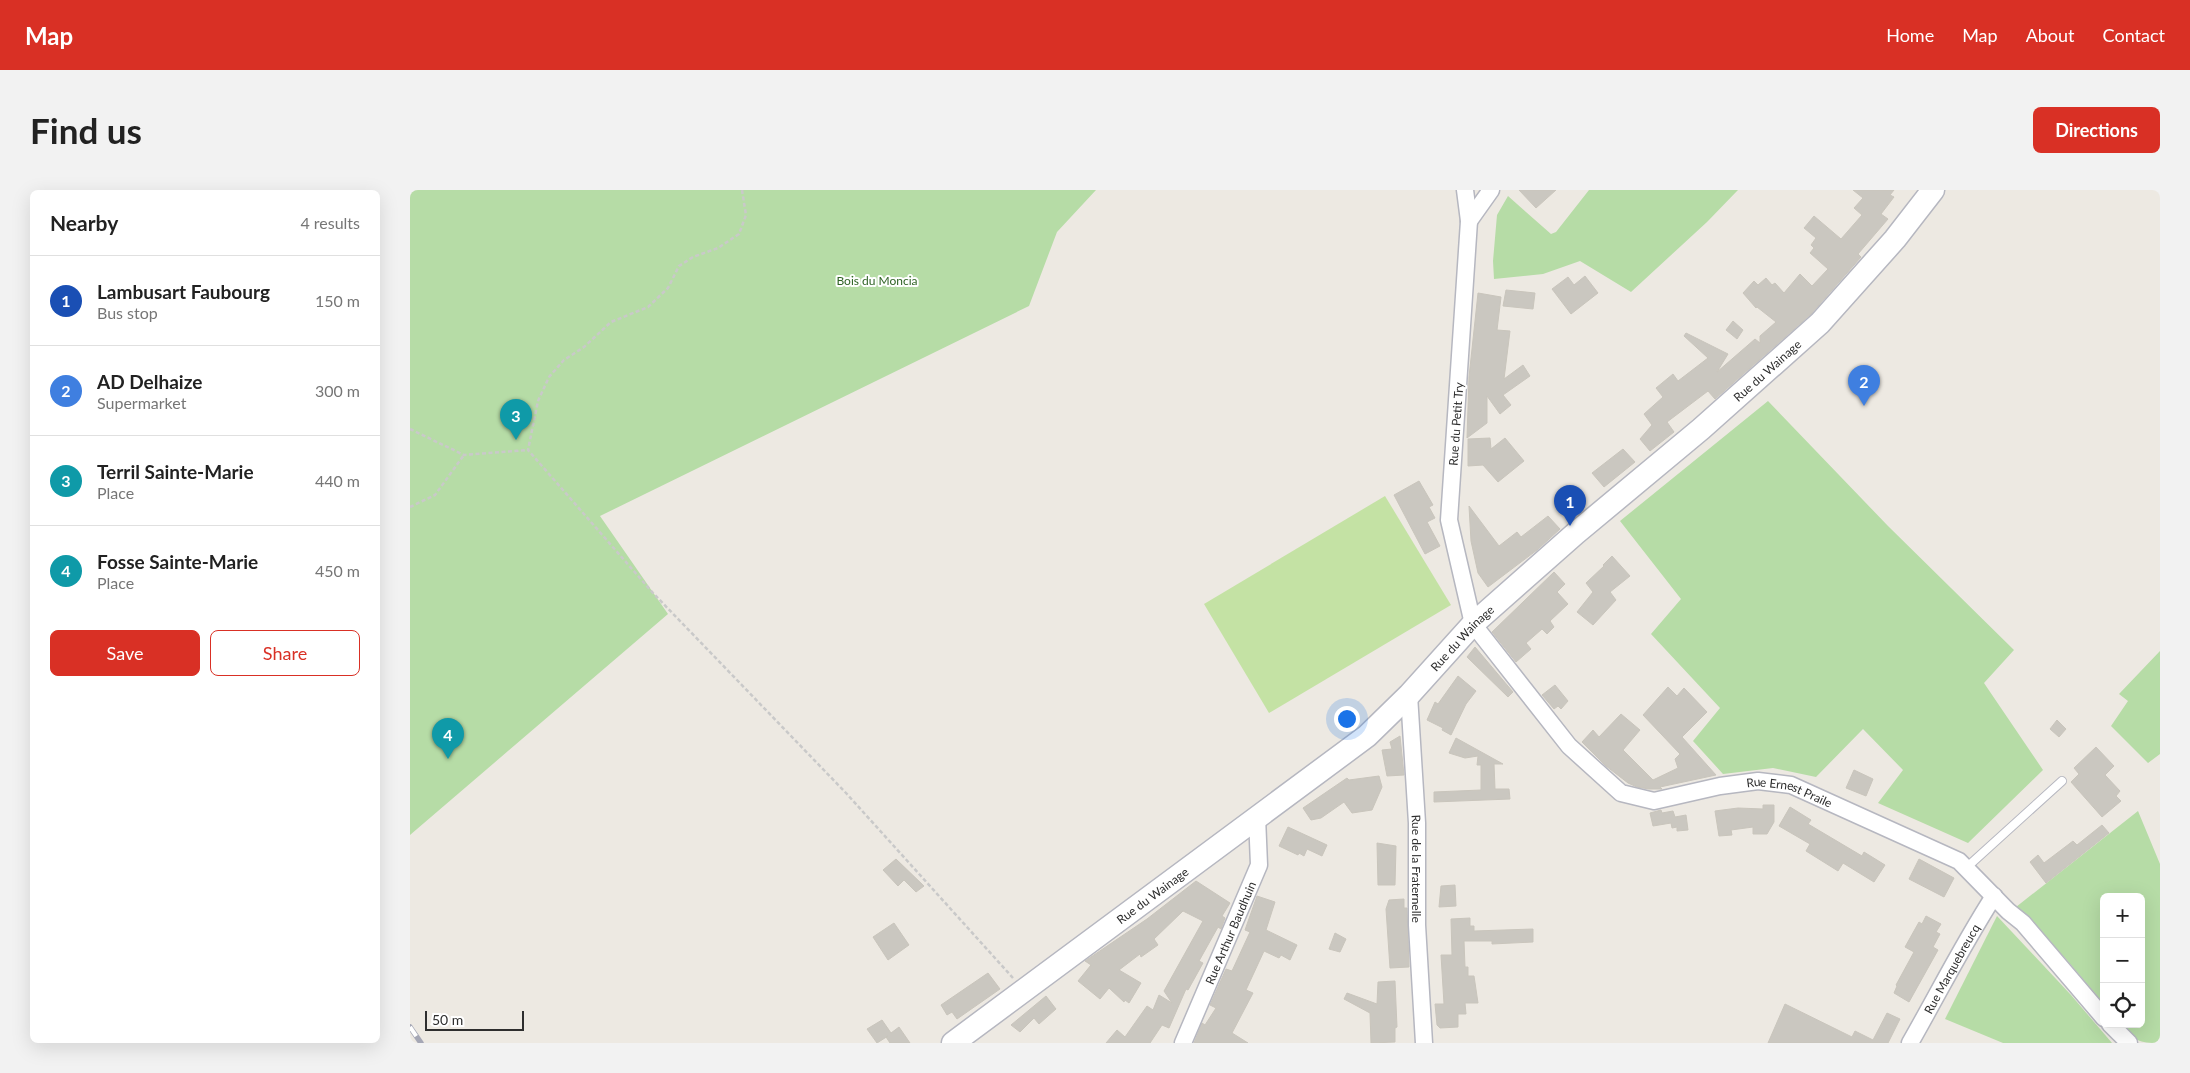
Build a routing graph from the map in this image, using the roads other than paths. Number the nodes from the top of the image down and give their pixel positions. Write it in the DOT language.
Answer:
graph roads {
  1 [pos="1465,190"];
  2 [pos="1490,190"];
  3 [pos="1933,190"];
  4 [pos="1469,221"];
  5 [pos="1473,624"];
  6 [pos="1409,695"];
  7 [pos="2062,781"];
  8 [pos="1258,817"];
  9 [pos="1966,868"];
  10 [pos="1994,896"];
  11 [pos="2100,1013"];
  12 [pos="2114,1028"];
  13 [pos="953,1043"];
  14 [pos="1183,1043"];
  15 [pos="1424,1043"];
  16 [pos="1910,1043"];
  17 [pos="2130,1043"];
  1 -- 4 [label="street, Rue du Petit Try"];
  2 -- 4 [label="street"];
  3 -- 5 [label="main road, Rue du Wainage"];
  4 -- 5 [label="street, Rue du Petit Try"];
  5 -- 6 [label="main road, Rue du Wainage"];
  5 -- 9 [label="street, Rue Ernest Praile"];
  6 -- 8 [label="main road, Rue du Wainage"];
  6 -- 15 [label="street, Rue de la Fraternelle"];
  7 -- 9 [label="lane"];
  8 -- 13 [label="main road, Rue du Wainage"];
  8 -- 14 [label="street, Rue Arthur Baudhuin"];
  9 -- 10 [label="street, Rue Ernest Praile"];
  10 -- 11 [label="street, Rue Ernest Praile"];
  10 -- 16 [label="street, Rue Marquebreucq"];
  12 -- 17 [label="street"];
}
